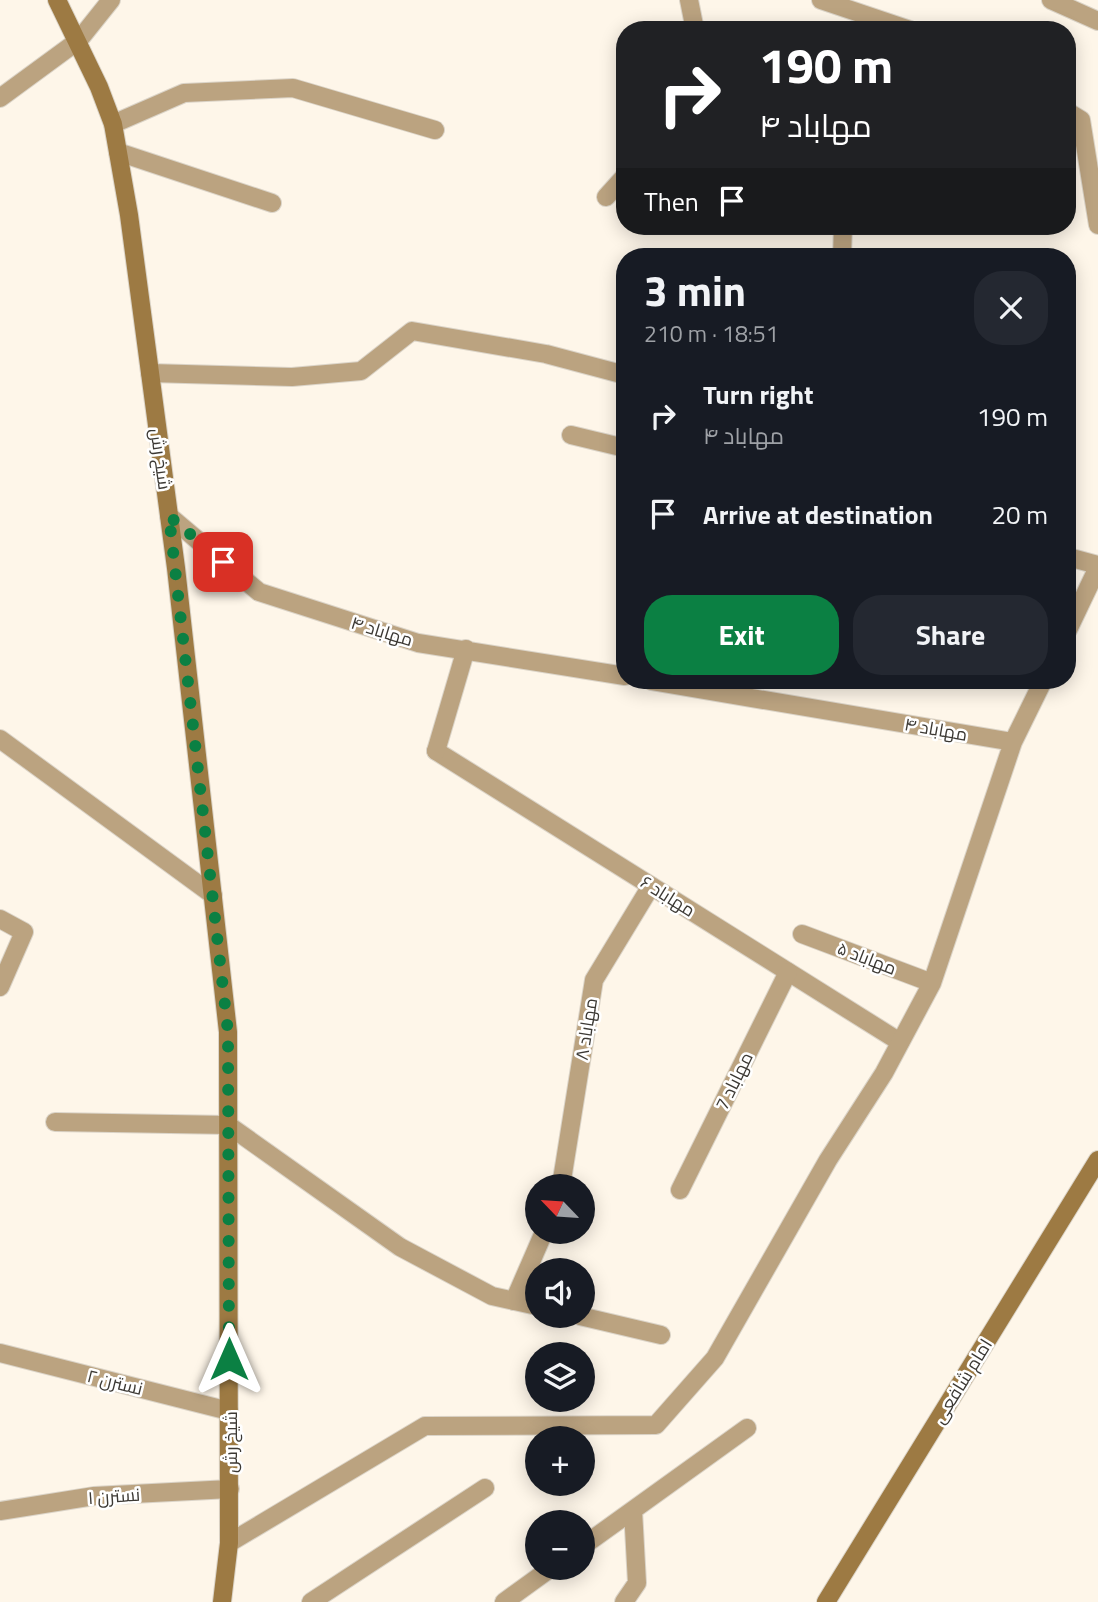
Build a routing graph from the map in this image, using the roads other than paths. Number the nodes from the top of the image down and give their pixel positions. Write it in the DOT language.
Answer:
graph roads {
  1 [pos="57,0"];
  2 [pos="111,0"];
  3 [pos="689,0"];
  4 [pos="821,0"];
  5 [pos="870,0"];
  6 [pos="1051,0"];
  7 [pos="856,12"];
  8 [pos="693,21"];
  9 [pos="883,21"];
  10 [pos="1098,21"];
  11 [pos="79,40"];
  12 [pos="0,98"];
  13 [pos="1076,117"];
  14 [pos="113,124"];
  15 [pos="435,130"];
  16 [pos="118,152"];
  17 [pos="616,186"];
  18 [pos="606,197"];
  19 [pos="272,203"];
  20 [pos="1098,225"];
  21 [pos="150,373"];
  22 [pos="616,373"];
  23 [pos="571,435"];
  24 [pos="616,446"];
  25 [pos="169,516"];
  26 [pos="1076,559"];
  27 [pos="1098,566"];
  28 [pos="1076,613"];
  29 [pos="466,649"];
  30 [pos="616,674"];
  31 [pos="698,689"];
  32 [pos="1039,689"];
  33 [pos="0,739"];
  34 [pos="1013,742"];
  35 [pos="651,886"];
  36 [pos="212,895"];
  37 [pos="0,919"];
  38 [pos="803,934"];
  39 [pos="788,971"];
  40 [pos="932,983"];
  41 [pos="0,987"];
  42 [pos="900,1042"];
  43 [pos="55,1122"];
  44 [pos="228,1125"];
  45 [pos="1098,1160"];
  46 [pos="563,1174"];
  47 [pos="680,1190"];
  48 [pos="539,1244"];
  49 [pos="514,1301"];
  50 [pos="525,1303"];
  51 [pos="595,1320"];
  52 [pos="661,1335"];
  53 [pos="0,1353"];
  54 [pos="229,1411"];
  55 [pos="747,1428"];
  56 [pos="485,1488"];
  57 [pos="230,1489"];
  58 [pos="633,1510"];
  59 [pos="0,1511"];
  60 [pos="595,1537"];
  61 [pos="229,1543"];
  62 [pos="534,1580"];
  63 [pos="222,1602"];
  64 [pos="310,1602"];
  65 [pos="504,1602"];
  66 [pos="624,1602"];
  67 [pos="826,1602"];
  1 -- 11 [label="street, شیخ رش"];
  2 -- 11 [label="street"];
  3 -- 8 [label="street"];
  4 -- 7 [label="street"];
  5 -- 7 [label="street"];
  6 -- 10 [label="street"];
  7 -- 9 [label="street"];
  11 -- 12 [label="street"];
  11 -- 14 [label="street, شیخ رش"];
  13 -- 20 [label="street"];
  14 -- 15 [label="street"];
  14 -- 16 [label="street, شیخ رش"];
  16 -- 19 [label="street"];
  16 -- 21 [label="street, شیخ رش"];
  17 -- 18 [label="street"];
  21 -- 22 [label="street"];
  21 -- 25 [label="street, شیخ رش"];
  23 -- 24 [label="street"];
  25 -- 29 [label="street, مهاباد ۴"];
  25 -- 36 [label="street, شیخ رش"];
  26 -- 27 [label="street"];
  27 -- 28 [label="street"];
  29 -- 30 [label="street, مهاباد ۴"];
  29 -- 35 [label="street, مهاباد ۶"];
  31 -- 34 [label="street, مهاباد ۴"];
  32 -- 34 [label="street"];
  33 -- 36 [label="street"];
  34 -- 40 [label="street"];
  35 -- 39 [label="street, مهاباد ۶"];
  35 -- 46 [label="street, مهاباد ۸"];
  36 -- 44 [label="street, شیخ رش"];
  37 -- 41 [label="street"];
  38 -- 40 [label="street, مهاباد ۵"];
  39 -- 42 [label="street, مهاباد ۶"];
  39 -- 47 [label="street, مهاباد 7"];
  40 -- 42 [label="street"];
  42 -- 61 [label="street"];
  43 -- 44 [label="street"];
  44 -- 49 [label="street"];
  44 -- 54 [label="street, شیخ رش"];
  45 -- 67 [label="street, امام شافعی"];
  48 -- 49 [label="street"];
  49 -- 50 [label="street"];
  51 -- 52 [label="street"];
  53 -- 54 [label="street, نسترن ۲"];
  54 -- 57 [label="street, شیخ رش"];
  55 -- 58 [label="street"];
  56 -- 64 [label="street"];
  57 -- 59 [label="street, نسترن ۱"];
  57 -- 61 [label="street, شیخ رش"];
  58 -- 60 [label="street"];
  58 -- 66 [label="street"];
  61 -- 63 [label="street, شیخ رش"];
  62 -- 65 [label="street"];
}
